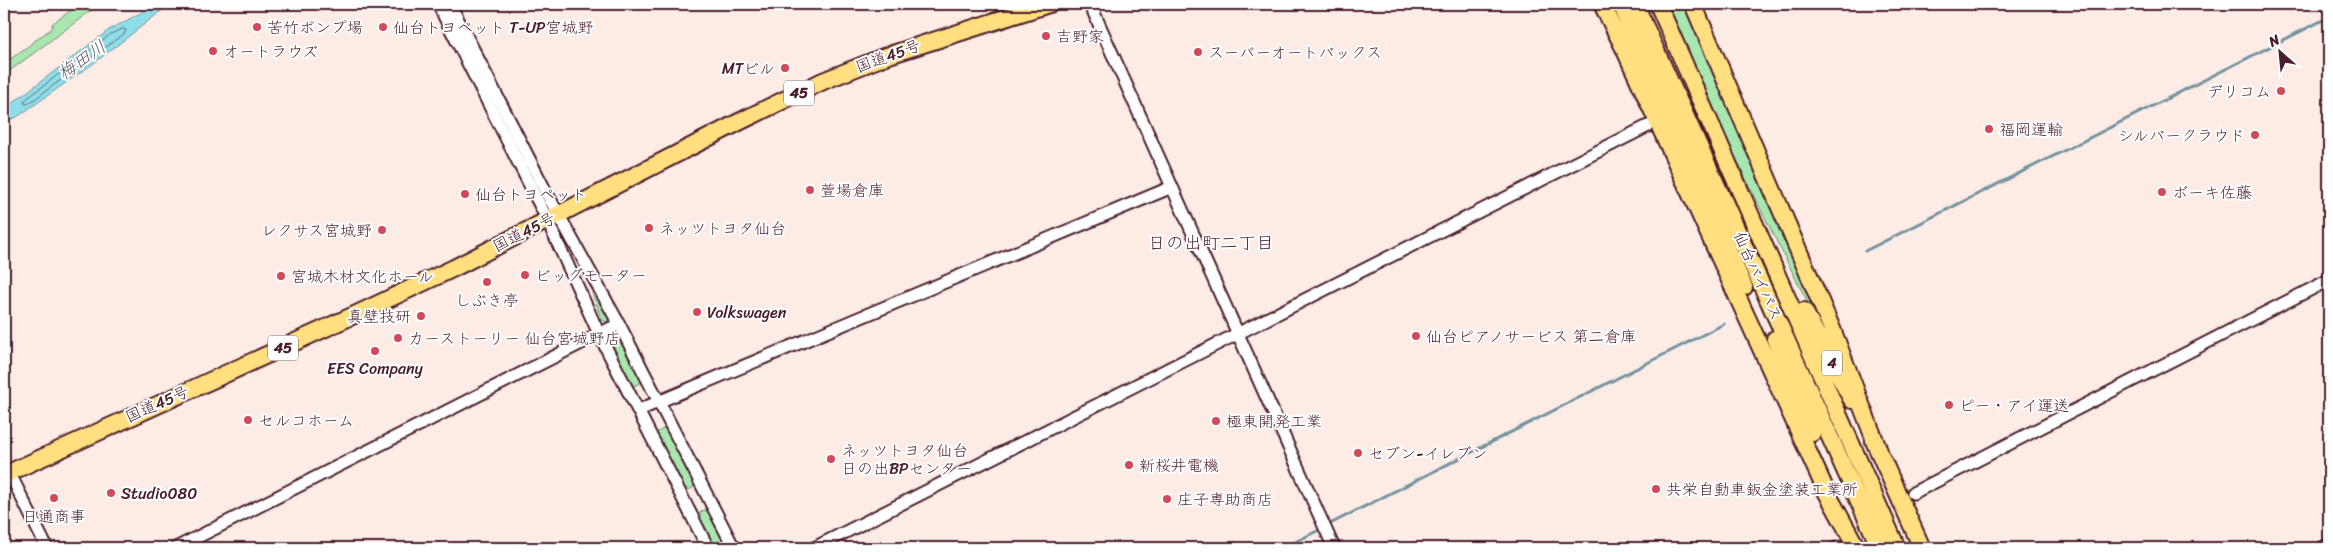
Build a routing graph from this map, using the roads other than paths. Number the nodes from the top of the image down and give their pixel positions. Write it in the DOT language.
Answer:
graph roads {
  1 [pos="438,4"];
  2 [pos="450,4"];
  3 [pos="1049,4"];
  4 [pos="1090,4"];
  5 [pos="1602,4"];
  6 [pos="1621,4"];
  7 [pos="1635,4"];
  8 [pos="1658,4"];
  9 [pos="1693,4"];
  10 [pos="1648,126"];
  11 [pos="1736,180"];
  12 [pos="1172,187"];
  13 [pos="1728,210"];
  14 [pos="553,217"];
  15 [pos="2329,280"];
  16 [pos="620,324"];
  17 [pos="599,334"];
  18 [pos="1238,334"];
  19 [pos="658,401"];
  20 [pos="639,410"];
  21 [pos="1790,410"];
  22 [pos="1879,451"];
  23 [pos="6,474"];
  24 [pos="1913,493"];
  25 [pos="2329,545"];
  26 [pos="47,548"];
  27 [pos="176,548"];
  28 [pos="708,548"];
  29 [pos="734,548"];
  30 [pos="814,548"];
  31 [pos="1334,548"];
  32 [pos="1858,548"];
  33 [pos="1880,548"];
  34 [pos="1896,548"];
  35 [pos="1922,548"];
  36 [pos="2322,548"];
  1 -- 14 [label="street"];
  2 -- 14 [label="street"];
  3 -- 14 [label="highway, 国道45号 / 45"];
  4 -- 12 [label="street"];
  5 -- 21 [label="highway"];
  6 -- 21 [label="highway"];
  7 -- 13 [label="highway, 仙台バイパス / 4"];
  8 -- 11 [label="highway, 仙台バイパス / 4"];
  9 -- 22 [label="highway"];
  10 -- 18 [label="street"];
  11 -- 22 [label="highway, 4"];
  11 -- 34 [label="highway, 仙台バイパス / 4"];
  12 -- 18 [label="street"];
  12 -- 19 [label="street"];
  13 -- 32 [label="highway, 4"];
  13 -- 33 [label="highway, 仙台バイパス / 4"];
  14 -- 16 [label="street"];
  14 -- 17 [label="street"];
  14 -- 23 [label="highway, 国道45号 / 45"];
  15 -- 24 [label="street"];
  16 -- 17 [label="street"];
  16 -- 19 [label="street"];
  17 -- 20 [label="street"];
  17 -- 27 [label="street"];
  18 -- 30 [label="street"];
  18 -- 31 [label="street"];
  19 -- 20 [label="street"];
  19 -- 29 [label="street"];
  20 -- 28 [label="street"];
  21 -- 32 [label="highway"];
  22 -- 35 [label="highway, 4"];
  23 -- 26 [label="street"];
  25 -- 36 [label="street"];
}
